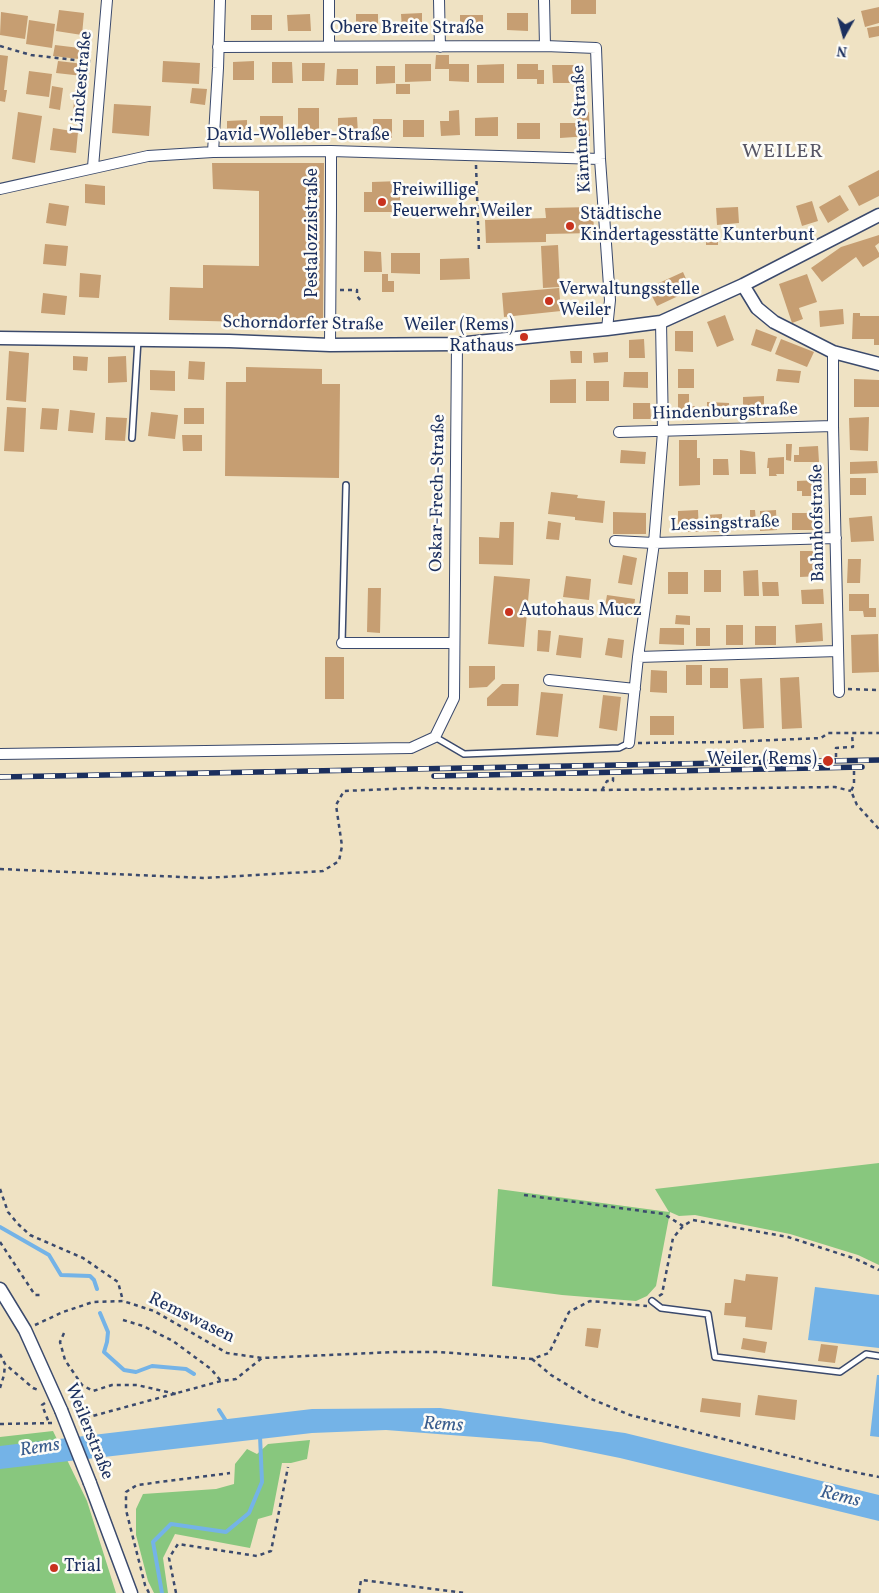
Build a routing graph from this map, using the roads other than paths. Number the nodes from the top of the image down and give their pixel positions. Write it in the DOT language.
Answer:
graph roads {
  1 [pos="107,0"];
  2 [pos="220,0"];
  3 [pos="329,0"];
  4 [pos="439,0"];
  5 [pos="544,0"];
  6 [pos="329,46"];
  7 [pos="545,46"];
  8 [pos="218,47"];
  9 [pos="440,47"];
  10 [pos="596,48"];
  11 [pos="331,151"];
  12 [pos="212,152"];
  13 [pos="600,159"];
  14 [pos="93,167"];
  15 [pos="0,189"];
  16 [pos="879,215"];
  17 [pos="743,285"];
  18 [pos="661,322"];
  19 [pos="607,329"];
  20 [pos="0,338"];
  21 [pos="138,340"];
  22 [pos="457,344"];
  23 [pos="330,345"];
  24 [pos="833,352"];
  25 [pos="879,364"];
  26 [pos="833,426"];
  27 [pos="619,432"];
  28 [pos="663,432"];
  29 [pos="132,438"];
  30 [pos="346,485"];
  31 [pos="836,538"];
  32 [pos="615,541"];
  33 [pos="654,543"];
  34 [pos="342,643"];
  35 [pos="454,643"];
  36 [pos="838,651"];
  37 [pos="638,657"];
  38 [pos="548,680"];
  39 [pos="635,689"];
  40 [pos="838,691"];
  41 [pos="434,737"];
  42 [pos="630,743"];
  43 [pos="0,754"];
  44 [pos="0,1289"];
  45 [pos="652,1301"];
  46 [pos="879,1356"];
  47 [pos="131,1593"];
  1 -- 14 [label="street, Linckestraße"];
  2 -- 8 [label="street"];
  3 -- 6 [label="street"];
  4 -- 9 [label="street"];
  5 -- 7 [label="street"];
  6 -- 8 [label="street, Obere Breite Straße"];
  6 -- 9 [label="street, Obere Breite Straße"];
  7 -- 9 [label="street, Obere Breite Straße"];
  7 -- 10 [label="street, Obere Breite Straße"];
  8 -- 12 [label="street"];
  10 -- 13 [label="street, Kärntner Straße"];
  11 -- 12 [label="street, David-Wolleber-Straße"];
  11 -- 13 [label="street, David-Wolleber-Straße"];
  11 -- 23 [label="street, Pestalozzistraße"];
  12 -- 14 [label="street, David-Wolleber-Straße"];
  13 -- 19 [label="street, Kärntner Straße"];
  14 -- 15 [label="street, David-Wolleber-Straße"];
  16 -- 17 [label="street, Schorndorfer Straße"];
  17 -- 18 [label="street, Schorndorfer Straße"];
  17 -- 24 [label="street"];
  18 -- 19 [label="street, Schorndorfer Straße"];
  18 -- 28 [label="street"];
  19 -- 22 [label="street, Schorndorfer Straße"];
  20 -- 21 [label="street, Schorndorfer Straße"];
  21 -- 23 [label="street, Schorndorfer Straße"];
  21 -- 29 [label="lane"];
  22 -- 23 [label="street, Schorndorfer Straße"];
  22 -- 35 [label="street, Oskar-Frech-Straße"];
  24 -- 25 [label="street"];
  24 -- 26 [label="street, Bahnhofstraße"];
  26 -- 28 [label="street, Hindenburgstraße"];
  26 -- 31 [label="street, Bahnhofstraße"];
  27 -- 28 [label="street, Hindenburgstraße"];
  28 -- 33 [label="street"];
  30 -- 34 [label="lane"];
  31 -- 33 [label="street, Lessingstraße"];
  31 -- 36 [label="street, Bahnhofstraße"];
  32 -- 33 [label="street, Lessingstraße"];
  33 -- 37 [label="street"];
  34 -- 35 [label="street"];
  35 -- 41 [label="street, Oskar-Frech-Straße"];
  36 -- 37 [label="street"];
  36 -- 40 [label="street, Bahnhofstraße"];
  37 -- 39 [label="street"];
  38 -- 39 [label="street"];
  39 -- 42 [label="street"];
  41 -- 42 [label="lane"];
  41 -- 43 [label="street"];
  44 -- 47 [label="street, Weilerstraße, bridge"];
  45 -- 46 [label="lane"];
}
